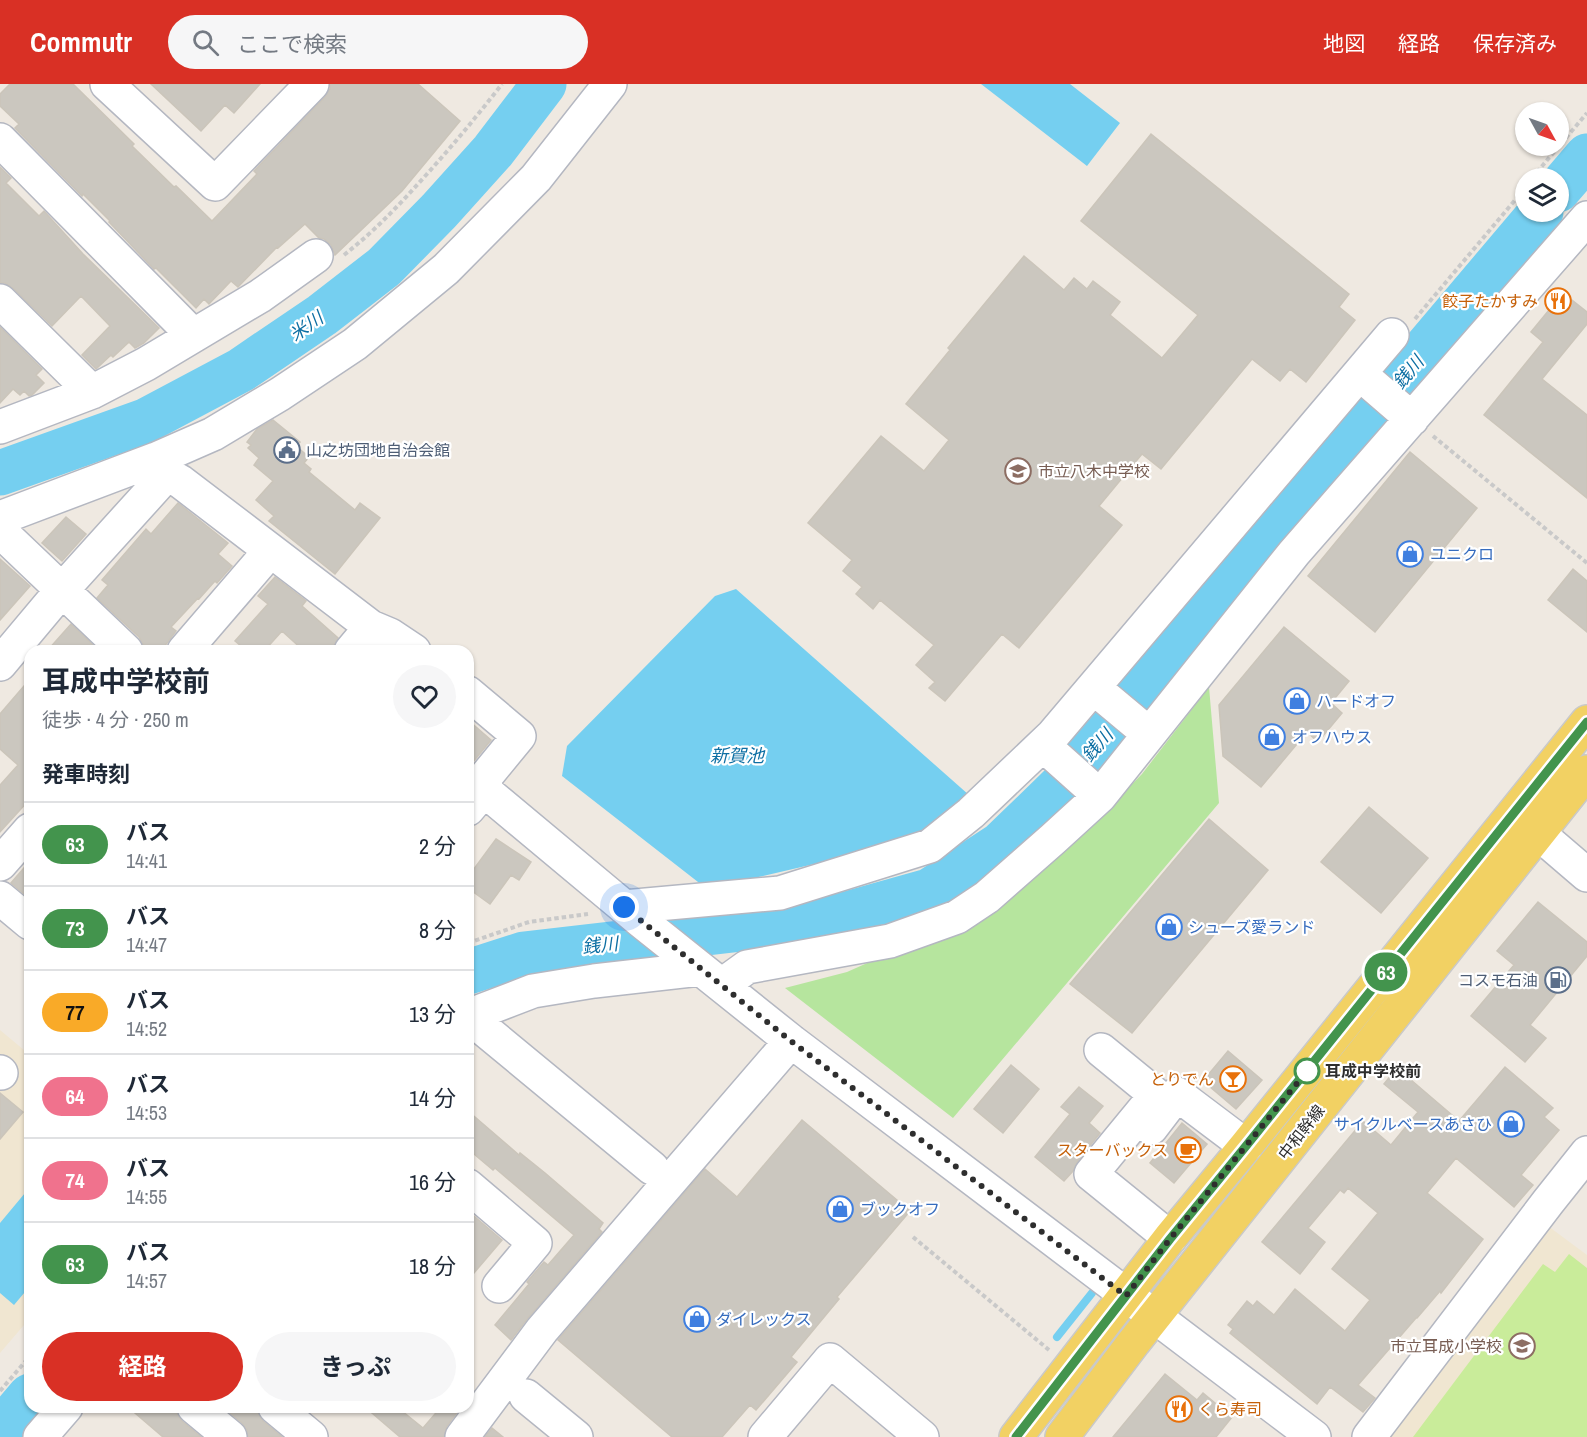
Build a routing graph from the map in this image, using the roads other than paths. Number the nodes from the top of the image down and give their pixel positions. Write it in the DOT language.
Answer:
graph roads {
  1 [pos="107,84"];
  2 [pos="312,84"];
  3 [pos="610,84"];
  4 [pos="0,140"];
  5 [pos="1587,218"];
  6 [pos="316,256"];
  7 [pos="0,301"];
  8 [pos="193,335"];
  9 [pos="1392,335"];
  10 [pos="1365,378"];
  11 [pos="92,392"];
  12 [pos="1407,415"];
  13 [pos="0,427"];
  14 [pos="162,466"];
  15 [pos="0,518"];
  16 [pos="0,531"];
  17 [pos="270,550"];
  18 [pos="62,590"];
  19 [pos="361,639"];
  20 [pos="120,645"];
  21 [pos="189,645"];
  22 [pos="405,645"];
  23 [pos="0,664"];
  24 [pos="1094,688"];
  25 [pos="474,698"];
  26 [pos="1587,722"];
  27 [pos="1149,734"];
  28 [pos="1049,751"];
  29 [pos="1587,772"];
  30 [pos="1094,791"];
  31 [pos="476,799"];
  32 [pos="1538,833"];
  33 [pos="24,837"];
  34 [pos="0,864"];
  35 [pos="1587,875"];
  36 [pos="0,898"];
  37 [pos="633,914"];
  38 [pos="24,918"];
  39 [pos="704,972"];
  40 [pos="474,1014"];
  41 [pos="474,1021"];
  42 [pos="791,1041"];
  43 [pos="1101,1050"];
  44 [pos="1246,1146"];
  45 [pos="1587,1153"];
  46 [pos="652,1168"];
  47 [pos="1105,1186"];
  48 [pos="474,1191"];
  49 [pos="1170,1239"];
  50 [pos="499,1286"];
  51 [pos="1126,1296"];
  52 [pos="1154,1317"];
  53 [pos="526,1396"];
  54 [pos="61,1413"];
  55 [pos="201,1413"];
  56 [pos="282,1413"];
  57 [pos="1300,1433"];
  58 [pos="40,1437"];
  59 [pos="230,1437"];
  60 [pos="311,1437"];
  61 [pos="462,1437"];
  62 [pos="576,1437"];
  63 [pos="765,1437"];
  64 [pos="922,1437"];
  65 [pos="1016,1437"];
  66 [pos="1062,1437"];
  67 [pos="1369,1437"];
  1 -- 2 [label="street"];
  3 -- 14 [label="street"];
  4 -- 8 [label="street"];
  5 -- 12 [label="street"];
  6 -- 8 [label="street"];
  7 -- 11 [label="street"];
  8 -- 11 [label="street"];
  9 -- 10 [label="street"];
  10 -- 12 [label="street"];
  10 -- 24 [label="street"];
  11 -- 13 [label="street"];
  12 -- 27 [label="street"];
  14 -- 15 [label="street"];
  14 -- 17 [label="street"];
  14 -- 18 [label="street"];
  16 -- 18 [label="street"];
  17 -- 19 [label="street"];
  17 -- 21 [label="street"];
  18 -- 20 [label="street"];
  18 -- 23 [label="street"];
  19 -- 22 [label="street"];
  24 -- 27 [label="street"];
  24 -- 28 [label="street"];
  25 -- 31 [label="street"];
  26 -- 44 [label="main road, 中和幹線"];
  27 -- 30 [label="street"];
  28 -- 30 [label="street"];
  28 -- 37 [label="street"];
  29 -- 32 [label="main road, 中和幹線"];
  30 -- 39 [label="street"];
  31 -- 37 [label="street"];
  32 -- 35 [label="street"];
  32 -- 52 [label="main road, 中和幹線"];
  33 -- 34 [label="street"];
  36 -- 38 [label="street"];
  37 -- 39 [label="street"];
  39 -- 40 [label="street"];
  39 -- 42 [label="street"];
  41 -- 46 [label="street"];
  42 -- 51 [label="street"];
  42 -- 61 [label="street"];
  43 -- 47 [label="street"];
  44 -- 47 [label="street"];
  44 -- 49 [label="main road, 中和幹線"];
  45 -- 67 [label="street"];
  47 -- 49 [label="street"];
  48 -- 50 [label="street"];
  49 -- 51 [label="main road, 中和幹線"];
  51 -- 52 [label="street"];
  51 -- 65 [label="main road, 中和幹線"];
  52 -- 57 [label="street"];
  52 -- 66 [label="main road, 中和幹線"];
  53 -- 62 [label="street"];
  54 -- 58 [label="street"];
  55 -- 59 [label="street"];
  56 -- 60 [label="street"];
  63 -- 64 [label="street"];
}
